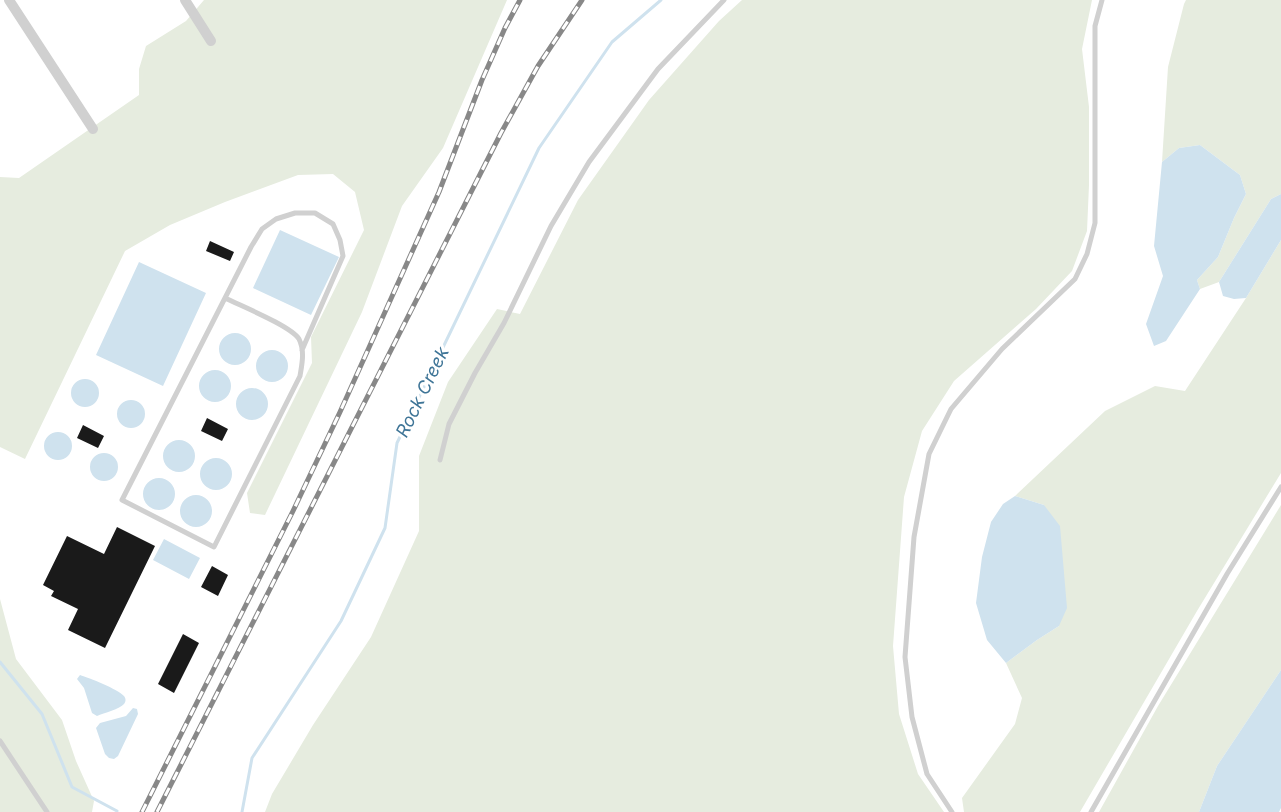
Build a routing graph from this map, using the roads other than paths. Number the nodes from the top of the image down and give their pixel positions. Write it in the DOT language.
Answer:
graph roads {
  1 [pos="9,0"];
  2 [pos="185,0"];
  3 [pos="724,0"];
  4 [pos="1102,0"];
  5 [pos="211,41"];
  6 [pos="93,129"];
  7 [pos="225,298"];
  8 [pos="302,350"];
  9 [pos="440,460"];
  10 [pos="1281,487"];
  11 [pos="0,741"];
  12 [pos="47,812"];
  13 [pos="951,812"];
  14 [pos="1090,812"];
  1 -- 6 [label="street"];
  2 -- 5 [label="street"];
  3 -- 9 [label="lane"];
  4 -- 13 [label="lane"];
  7 -- 8 [label="lane"];
  7 -- 8 [label="lane"];
  7 -- 8 [label="lane"];
  10 -- 14 [label="lane"];
  11 -- 12 [label="lane"];
}
